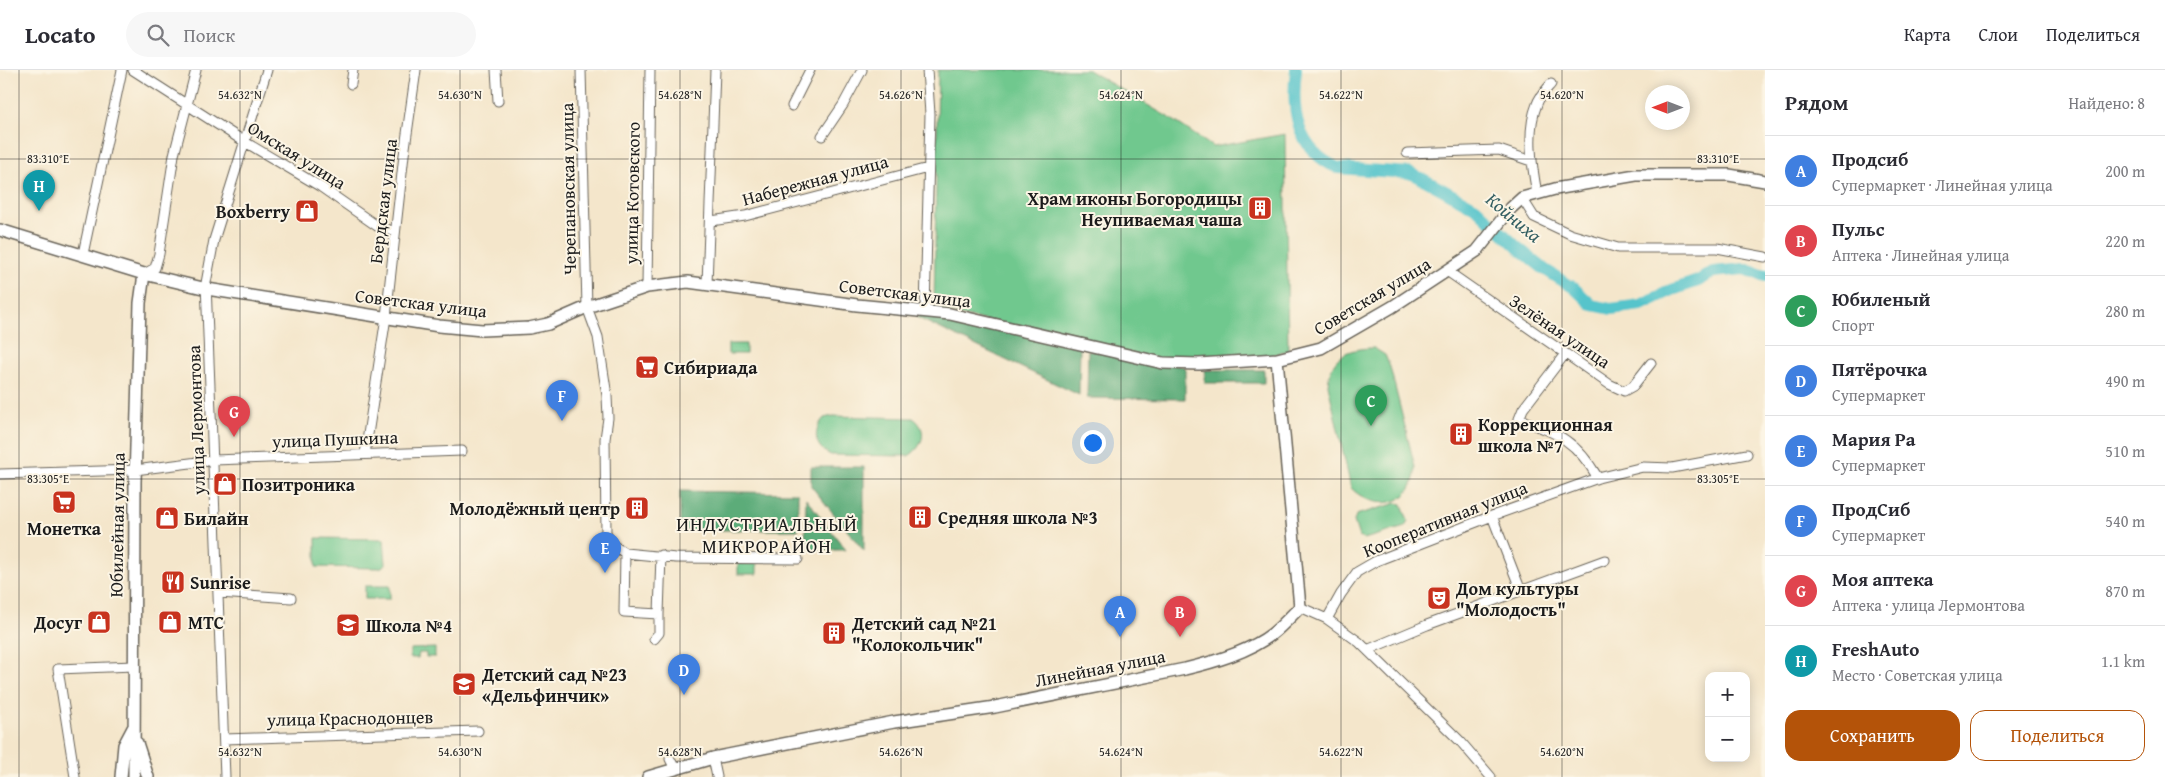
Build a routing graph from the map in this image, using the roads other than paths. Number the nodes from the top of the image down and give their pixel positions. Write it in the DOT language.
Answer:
graph roads {
  1 [pos="122,70"];
  2 [pos="133,70"];
  3 [pos="196,70"];
  4 [pos="267,70"];
  5 [pos="353,70"];
  6 [pos="416,70"];
  7 [pos="496,70"];
  8 [pos="581,70"];
  9 [pos="650,70"];
  10 [pos="715,70"];
  11 [pos="810,70"];
  12 [pos="862,70"];
  13 [pos="928,70"];
  14 [pos="351,84"];
  15 [pos="1551,84"];
  16 [pos="498,101"];
  17 [pos="188,106"];
  18 [pos="792,106"];
  19 [pos="822,136"];
  20 [pos="245,142"];
  21 [pos="1407,153"];
  22 [pos="1531,161"];
  23 [pos="928,168"];
  24 [pos="1765,181"];
  25 [pos="1537,194"];
  26 [pos="1522,198"];
  27 [pos="710,222"];
  28 [pos="0,230"];
  29 [pos="394,232"];
  30 [pos="83,254"];
  31 [pos="1765,257"];
  32 [pos="1447,271"];
  33 [pos="144,274"];
  34 [pos="707,284"];
  35 [pos="647,287"];
  36 [pos="207,290"];
  37 [pos="587,307"];
  38 [pos="925,311"];
  39 [pos="386,317"];
  40 [pos="1565,354"];
  41 [pos="1277,359"];
  42 [pos="1651,362"];
  43 [pos="462,452"];
  44 [pos="365,454"];
  45 [pos="1747,454"];
  46 [pos="214,460"];
  47 [pos="135,470"];
  48 [pos="0,474"];
  49 [pos="1598,478"];
  50 [pos="1492,516"];
  51 [pos="625,553"];
  52 [pos="661,555"];
  53 [pos="798,559"];
  54 [pos="1605,560"];
  55 [pos="1521,591"];
  56 [pos="219,593"];
  57 [pos="291,598"];
  58 [pos="1300,607"];
  59 [pos="659,614"];
  60 [pos="1328,619"];
  61 [pos="654,638"];
  62 [pos="1367,650"];
  63 [pos="134,666"];
  64 [pos="1409,675"];
  65 [pos="1402,683"];
  66 [pos="134,727"];
  67 [pos="478,731"];
  68 [pos="224,739"];
  69 [pos="713,758"];
  70 [pos="75,777"];
  71 [pos="121,777"];
  72 [pos="134,777"];
  73 [pos="148,777"];
  74 [pos="225,777"];
  75 [pos="648,777"];
  76 [pos="717,777"];
  77 [pos="1491,777"];
  1 -- 30 [label="street"];
  2 -- 17 [label="street, Омская улица"];
  3 -- 17 [label="street"];
  4 -- 20 [label="street, улица Лермонтова"];
  5 -- 14 [label="street"];
  6 -- 29 [label="street, Бердская улица"];
  7 -- 16 [label="street"];
  8 -- 37 [label="street, Черепановская улица"];
  9 -- 35 [label="street, улица Котовского"];
  10 -- 27 [label="street"];
  11 -- 18 [label="street"];
  12 -- 19 [label="street"];
  13 -- 23 [label="street"];
  15 -- 22 [label="street"];
  17 -- 20 [label="street, Омская улица"];
  17 -- 33 [label="street"];
  20 -- 29 [label="street, Омская улица"];
  20 -- 36 [label="street, улица Лермонтова"];
  21 -- 22 [label="street"];
  22 -- 25 [label="street"];
  23 -- 27 [label="street, Набережная улица"];
  23 -- 38 [label="street"];
  24 -- 25 [label="main road, Советская улица"];
  25 -- 26 [label="main road, Советская улица"];
  26 -- 31 [label="street"];
  26 -- 32 [label="main road, Советская улица"];
  27 -- 34 [label="street"];
  28 -- 30 [label="main road, Советская улица"];
  29 -- 39 [label="street, Бердская улица"];
  30 -- 33 [label="main road, Советская улица"];
  32 -- 40 [label="street, Зелёная улица"];
  32 -- 41 [label="main road, Советская улица"];
  33 -- 36 [label="main road, Советская улица"];
  33 -- 47 [label="main road, Юбилейная улица"];
  34 -- 35 [label="main road, Советская улица"];
  34 -- 38 [label="main road, Советская улица"];
  35 -- 37 [label="main road, Советская улица"];
  36 -- 39 [label="main road, Советская улица"];
  36 -- 46 [label="street, улица Лермонтова"];
  37 -- 39 [label="main road, Советская улица"];
  37 -- 51 [label="street, Черепановская улица"];
  38 -- 41 [label="main road, Советская улица"];
  39 -- 44 [label="street, Бердская улица"];
  40 -- 42 [label="street, Зелёная улица"];
  40 -- 49 [label="street"];
  41 -- 58 [label="main road"];
  43 -- 44 [label="street, улица Пушкина"];
  44 -- 46 [label="street, улица Пушкина"];
  45 -- 49 [label="street, Кооперативная улица"];
  46 -- 47 [label="street, улица Пушкина"];
  46 -- 56 [label="street, улица Лермонтова"];
  47 -- 48 [label="street, улица Пушкина"];
  47 -- 63 [label="main road, Юбилейная улица"];
  49 -- 50 [label="street, Кооперативная улица"];
  50 -- 55 [label="street"];
  50 -- 60 [label="street, Кооперативная улица"];
  51 -- 52 [label="street"];
  51 -- 59 [label="street"];
  52 -- 53 [label="street"];
  52 -- 59 [label="street"];
  54 -- 55 [label="street"];
  55 -- 62 [label="street"];
  56 -- 57 [label="street"];
  56 -- 68 [label="street, улица Лермонтова"];
  58 -- 60 [label="street"];
  58 -- 69 [label="main road, Линейная улица"];
  59 -- 61 [label="street"];
  60 -- 62 [label="street"];
  62 -- 65 [label="street"];
  63 -- 66 [label="main road, Юбилейная улица"];
  63 -- 70 [label="street"];
  64 -- 65 [label="street"];
  65 -- 77 [label="street"];
  66 -- 71 [label="main road"];
  66 -- 72 [label="main road, Юбилейная улица"];
  66 -- 73 [label="main road"];
  67 -- 68 [label="street, улица Краснодонцев"];
  68 -- 74 [label="street, улица Лермонтова"];
  69 -- 75 [label="main road, Линейная улица"];
  69 -- 76 [label="street"];
}
